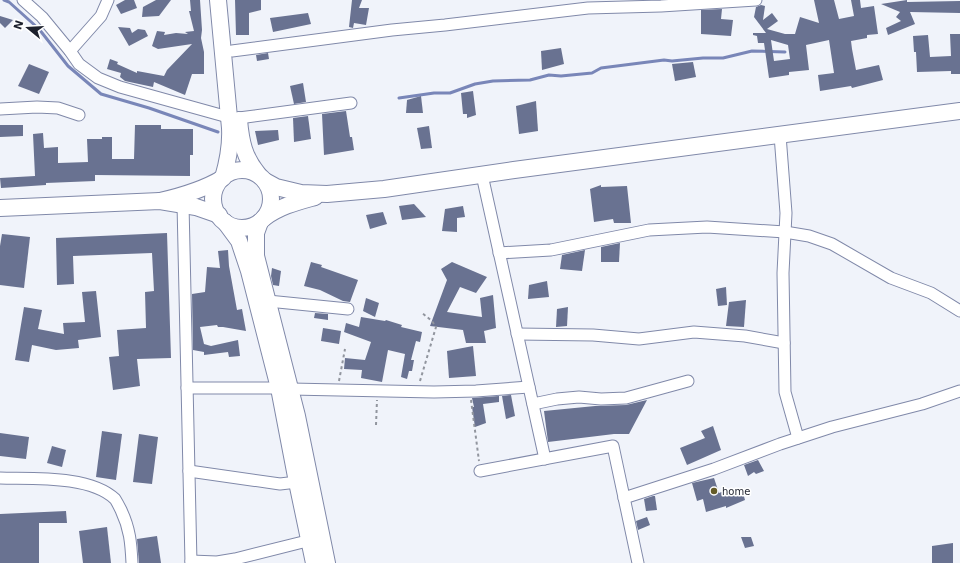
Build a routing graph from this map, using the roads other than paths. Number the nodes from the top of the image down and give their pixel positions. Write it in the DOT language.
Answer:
graph roads {
  1 [pos="23,0"];
  2 [pos="108,0"];
  3 [pos="218,0"];
  4 [pos="227,0"];
  5 [pos="756,0"];
  6 [pos="70,51"];
  7 [pos="232,51"];
  8 [pos="351,103"];
  9 [pos="0,109"];
  10 [pos="960,112"];
  11 [pos="79,115"];
  12 [pos="234,118"];
  13 [pos="780,135"];
  14 [pos="482,175"];
  15 [pos="223,178"];
  16 [pos="261,178"];
  17 [pos="327,194"];
  18 [pos="160,201"];
  19 [pos="183,204"];
  20 [pos="0,208"];
  21 [pos="222,218"];
  22 [pos="262,220"];
  23 [pos="785,232"];
  24 [pos="499,253"];
  25 [pos="268,301"];
  26 [pos="348,309"];
  27 [pos="960,311"];
  28 [pos="517,334"];
  29 [pos="784,343"];
  30 [pos="688,381"];
  31 [pos="529,387"];
  32 [pos="187,388"];
  33 [pos="285,389"];
  34 [pos="960,391"];
  35 [pos="533,404"];
  36 [pos="798,438"];
  37 [pos="545,460"];
  38 [pos="189,471"];
  39 [pos="480,471"];
  40 [pos="0,478"];
  41 [pos="297,482"];
  42 [pos="624,498"];
  43 [pos="310,543"];
  44 [pos="191,562"];
  45 [pos="132,563"];
  46 [pos="314,563"];
  47 [pos="327,563"];
  48 [pos="638,563"];
  1 -- 6 [label="street"];
  2 -- 6 [label="street"];
  3 -- 12 [label="main road"];
  4 -- 7 [label="main road"];
  5 -- 7 [label="street"];
  6 -- 12 [label="street"];
  7 -- 12 [label="main road"];
  8 -- 12 [label="street"];
  9 -- 11 [label="street"];
  10 -- 13 [label="main road"];
  12 -- 15 [label="main road"];
  12 -- 16 [label="main road"];
  13 -- 14 [label="main road"];
  13 -- 23 [label="street"];
  14 -- 17 [label="main road"];
  14 -- 24 [label="street"];
  15 -- 16 [label="main road"];
  15 -- 18 [label="main road"];
  15 -- 21 [label="main road"];
  16 -- 17 [label="main road"];
  16 -- 22 [label="main road"];
  17 -- 22 [label="main road"];
  18 -- 19 [label="main road"];
  18 -- 20 [label="main road"];
  19 -- 21 [label="main road"];
  19 -- 32 [label="street"];
  21 -- 22 [label="main road"];
  21 -- 33 [label="main road"];
  22 -- 25 [label="main road"];
  23 -- 24 [label="street"];
  23 -- 27 [label="street"];
  23 -- 29 [label="street"];
  24 -- 28 [label="street"];
  25 -- 26 [label="street"];
  25 -- 33 [label="main road"];
  28 -- 29 [label="street"];
  28 -- 31 [label="street"];
  29 -- 36 [label="street"];
  30 -- 35 [label="street"];
  31 -- 33 [label="street"];
  31 -- 35 [label="street"];
  32 -- 33 [label="street"];
  32 -- 38 [label="street"];
  33 -- 41 [label="main road"];
  33 -- 47 [label="main road"];
  34 -- 36 [label="street"];
  35 -- 37 [label="street"];
  36 -- 42 [label="street"];
  37 -- 39 [label="street"];
  37 -- 42 [label="street"];
  38 -- 41 [label="street"];
  38 -- 44 [label="street"];
  40 -- 45 [label="street"];
  41 -- 43 [label="main road"];
  42 -- 48 [label="street"];
  43 -- 44 [label="street"];
  43 -- 46 [label="main road"];
}
